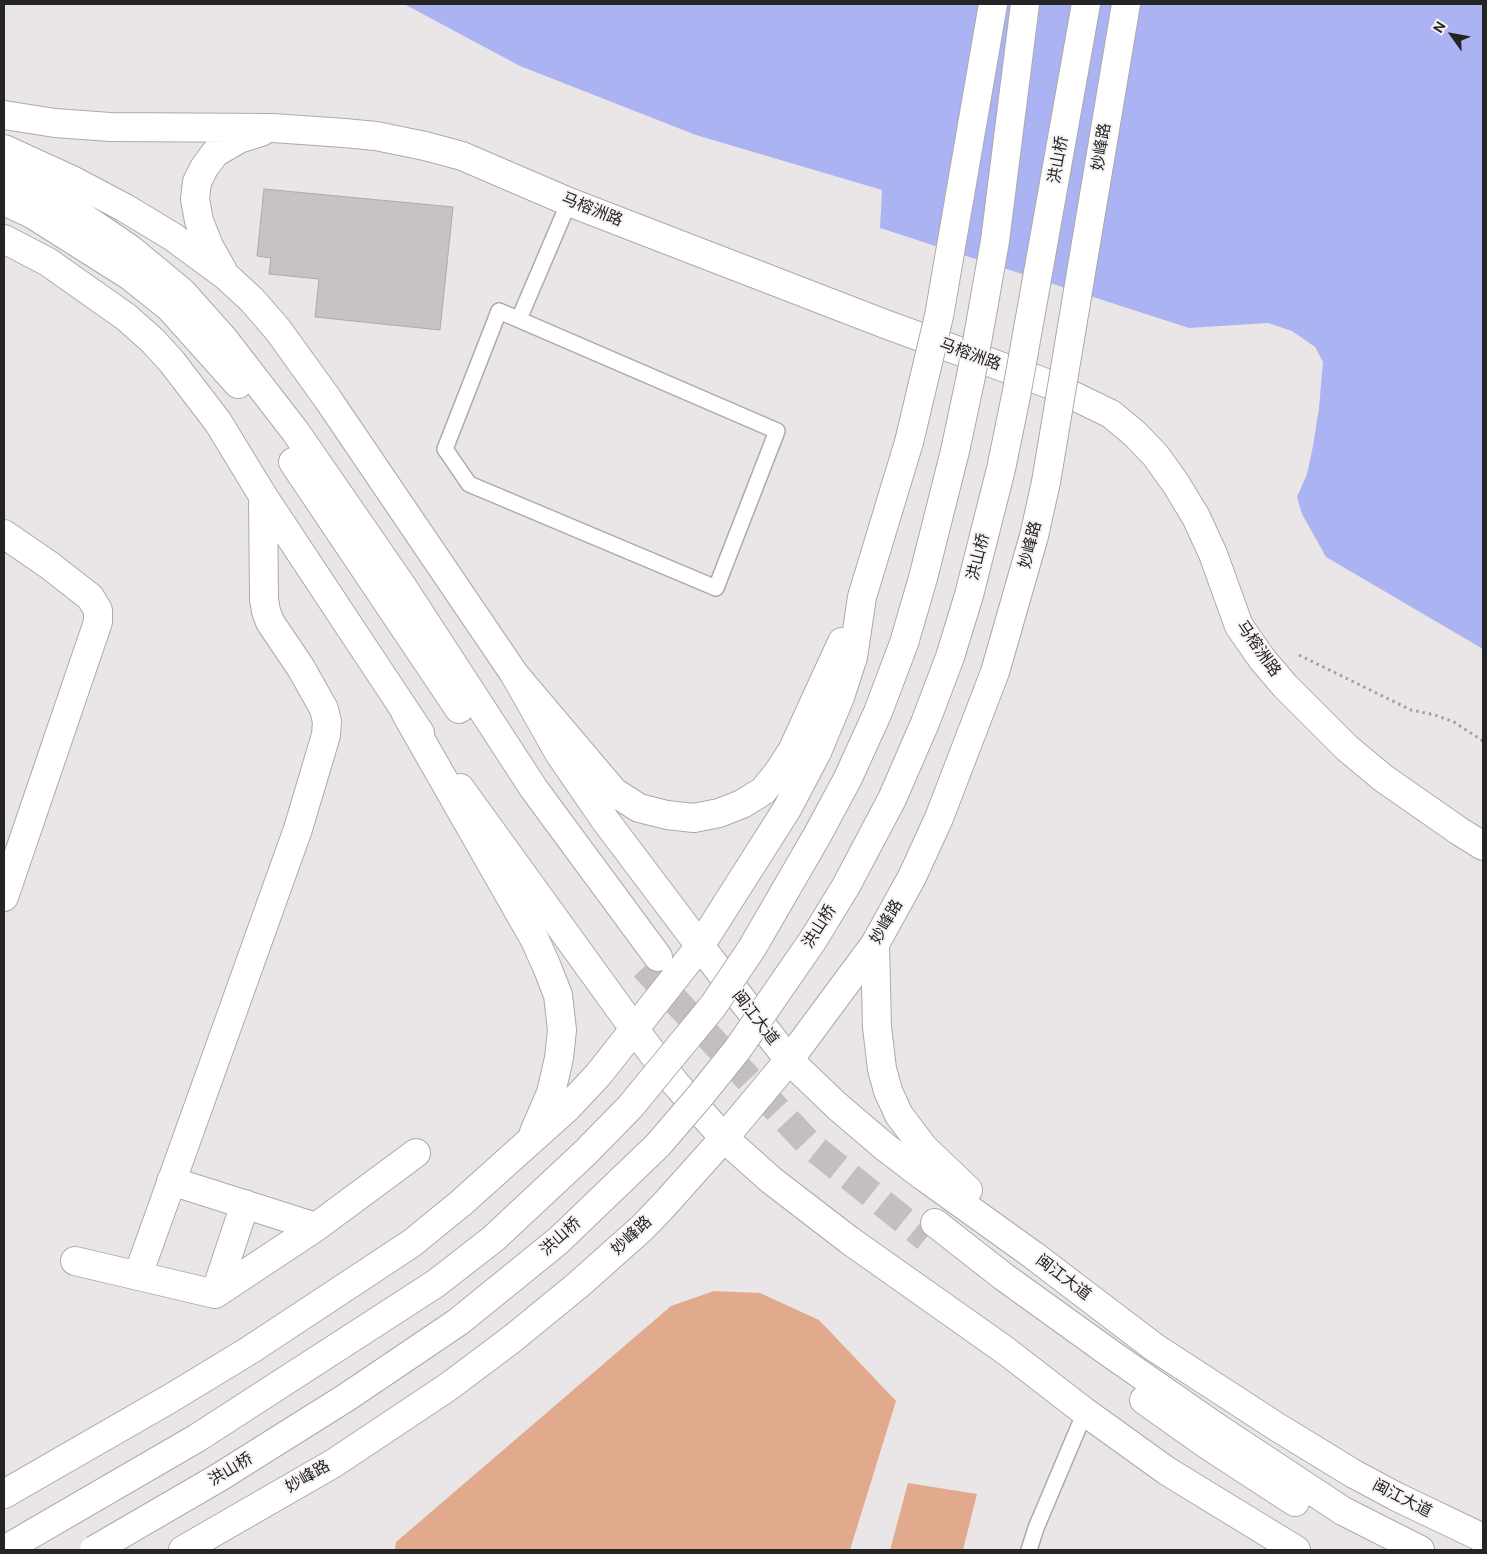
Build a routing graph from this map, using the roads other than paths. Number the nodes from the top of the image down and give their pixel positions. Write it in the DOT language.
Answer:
graph roads {
  1 [pos="993,4"];
  2 [pos="1024,4"];
  3 [pos="1086,4"];
  4 [pos="1126,4"];
  5 [pos="4,115"];
  6 [pos="273,128"];
  7 [pos="4,149"];
  8 [pos="4,173"];
  9 [pos="4,201"];
  10 [pos="569,202"];
  11 [pos="4,239"];
  12 [pos="226,276"];
  13 [pos="519,319"];
  14 [pos="263,496"];
  15 [pos="4,534"];
  16 [pos="862,597"];
  17 [pos="515,675"];
  18 [pos="406,714"];
  19 [pos="1483,846"];
  20 [pos="4,897"];
  21 [pos="875,944"];
  22 [pos="700,946"];
  23 [pos="634,1030"];
  24 [pos="789,1060"];
  25 [pos="724,1138"];
  26 [pos="530,1141"];
  27 [pos="416,1153"];
  28 [pos="171,1181"];
  29 [pos="245,1204"];
  30 [pos="316,1227"];
  31 [pos="1033,1255"];
  32 [pos="75,1261"];
  33 [pos="138,1275"];
  34 [pos="215,1294"];
  35 [pos="1085,1412"];
  36 [pos="4,1494"];
  37 [pos="1483,1538"];
  38 [pos="4,1550"];
  39 [pos="94,1550"];
  40 [pos="183,1550"];
  41 [pos="1029,1550"];
  42 [pos="1296,1550"];
  43 [pos="1379,1550"];
  44 [pos="1420,1550"];
  1 -- 16 [label="main road, bridge"];
  2 -- 38 [label="main road, bridge"];
  3 -- 39 [label="main road, 洪山桥, bridge"];
  4 -- 21 [label="main road, 妙峰路, bridge"];
  5 -- 6 [label="main road, 马榕洲路"];
  6 -- 10 [label="main road, 马榕洲路"];
  6 -- 12 [label="main road"];
  7 -- 12 [label="main road"];
  8 -- 9 [label="main road"];
  10 -- 13 [label="lane"];
  10 -- 19 [label="main road, 马榕洲路"];
  11 -- 14 [label="main road"];
  12 -- 17 [label="main road"];
  13 -- 13 [label="lane"];
  14 -- 18 [label="main road"];
  14 -- 28 [label="main road"];
  15 -- 20 [label="main road"];
  16 -- 17 [label="main road"];
  16 -- 22 [label="main road"];
  17 -- 22 [label="main road, 闽江大道"];
  18 -- 23 [label="main road"];
  18 -- 26 [label="main road"];
  21 -- 24 [label="main road, 妙峰路"];
  21 -- 31 [label="main road"];
  22 -- 23 [label="main road"];
  22 -- 24 [label="main road, 闽江大道"];
  23 -- 25 [label="main road"];
  23 -- 26 [label="main road"];
  24 -- 25 [label="main road, 妙峰路"];
  24 -- 31 [label="main road, 闽江大道"];
  25 -- 35 [label="main road"];
  25 -- 40 [label="main road, 妙峰路"];
  26 -- 36 [label="main road"];
  27 -- 30 [label="main road"];
  28 -- 29 [label="main road"];
  28 -- 33 [label="main road"];
  29 -- 30 [label="main road"];
  29 -- 34 [label="main road"];
  30 -- 34 [label="main road"];
  31 -- 37 [label="main road, 闽江大道"];
  32 -- 33 [label="main road"];
  33 -- 34 [label="main road"];
  35 -- 41 [label="lane"];
  35 -- 42 [label="main road"];
  43 -- 44 [label="main road"];
}
